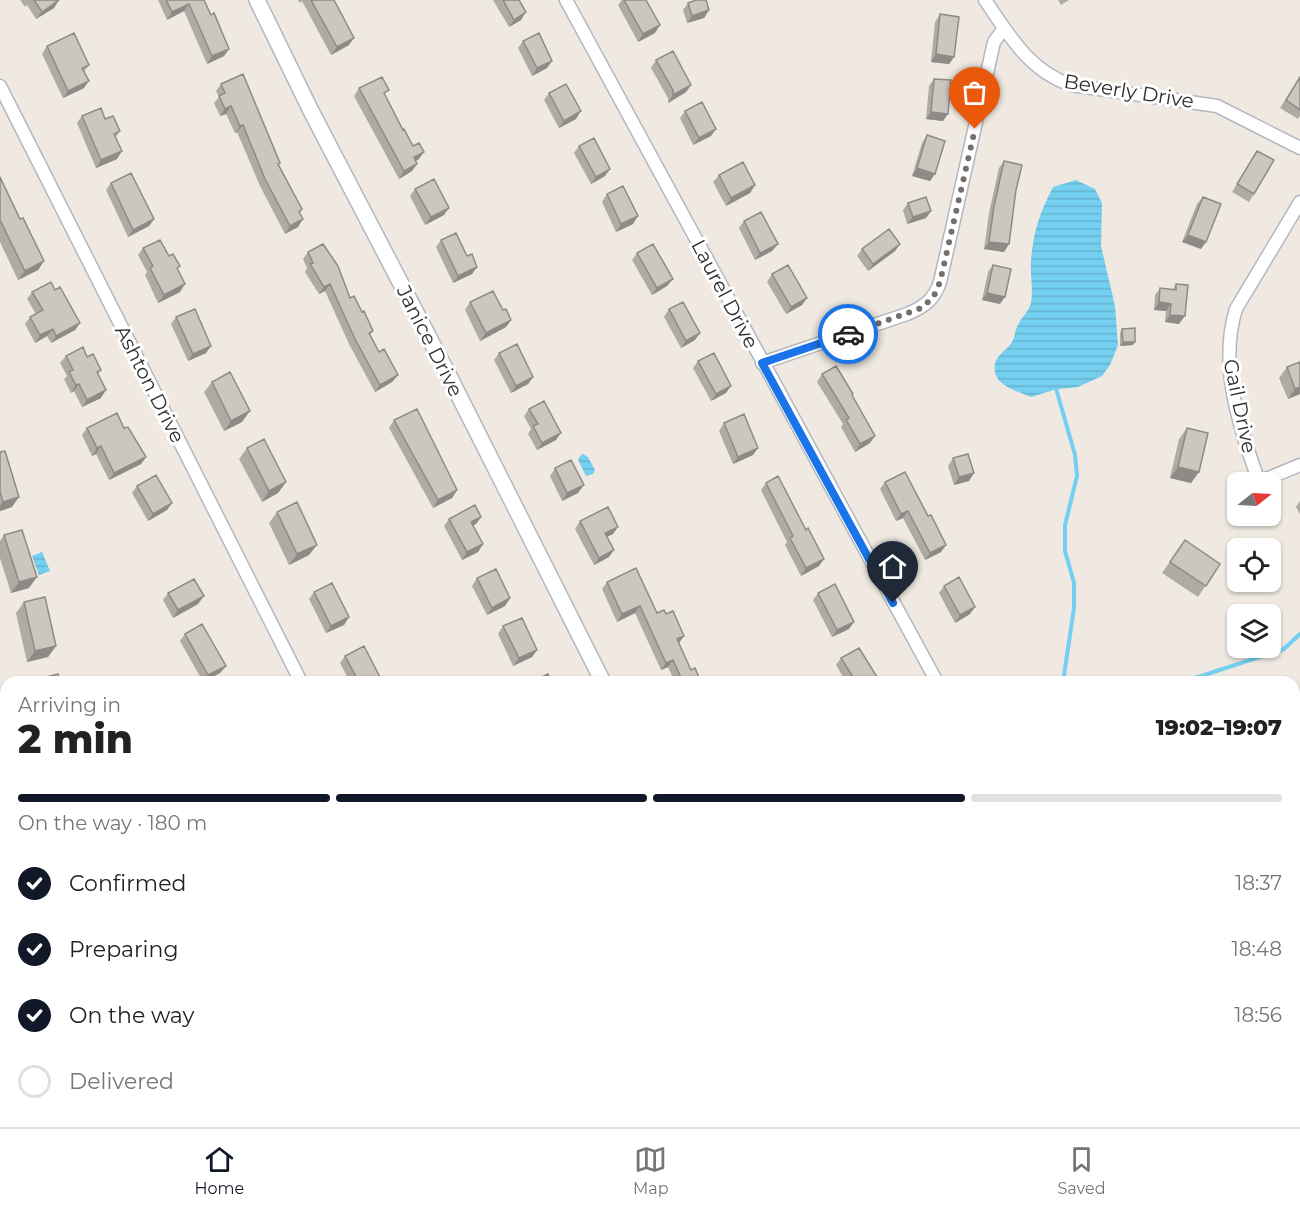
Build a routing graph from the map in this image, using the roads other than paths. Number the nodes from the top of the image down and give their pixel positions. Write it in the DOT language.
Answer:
graph roads {
  1 [pos="257,0"];
  2 [pos="566,0"];
  3 [pos="985,0"];
  4 [pos="1004,28"];
  5 [pos="0,86"];
  6 [pos="1300,148"];
  7 [pos="1300,202"];
  8 [pos="762,363"];
  9 [pos="1300,465"];
  10 [pos="1256,472"];
  11 [pos="1281,473"];
  12 [pos="298,676"];
  13 [pos="600,676"];
  14 [pos="934,676"];
  1 -- 13 [label="street, Janice Drive"];
  2 -- 8 [label="street, Laurel Drive"];
  3 -- 4 [label="street, Beverly Drive"];
  4 -- 6 [label="street, Beverly Drive"];
  4 -- 8 [label="street"];
  5 -- 12 [label="street, Ashton Drive"];
  7 -- 10 [label="street, Gail Drive"];
  8 -- 14 [label="street, Laurel Drive"];
  9 -- 11 [label="street"];
}
